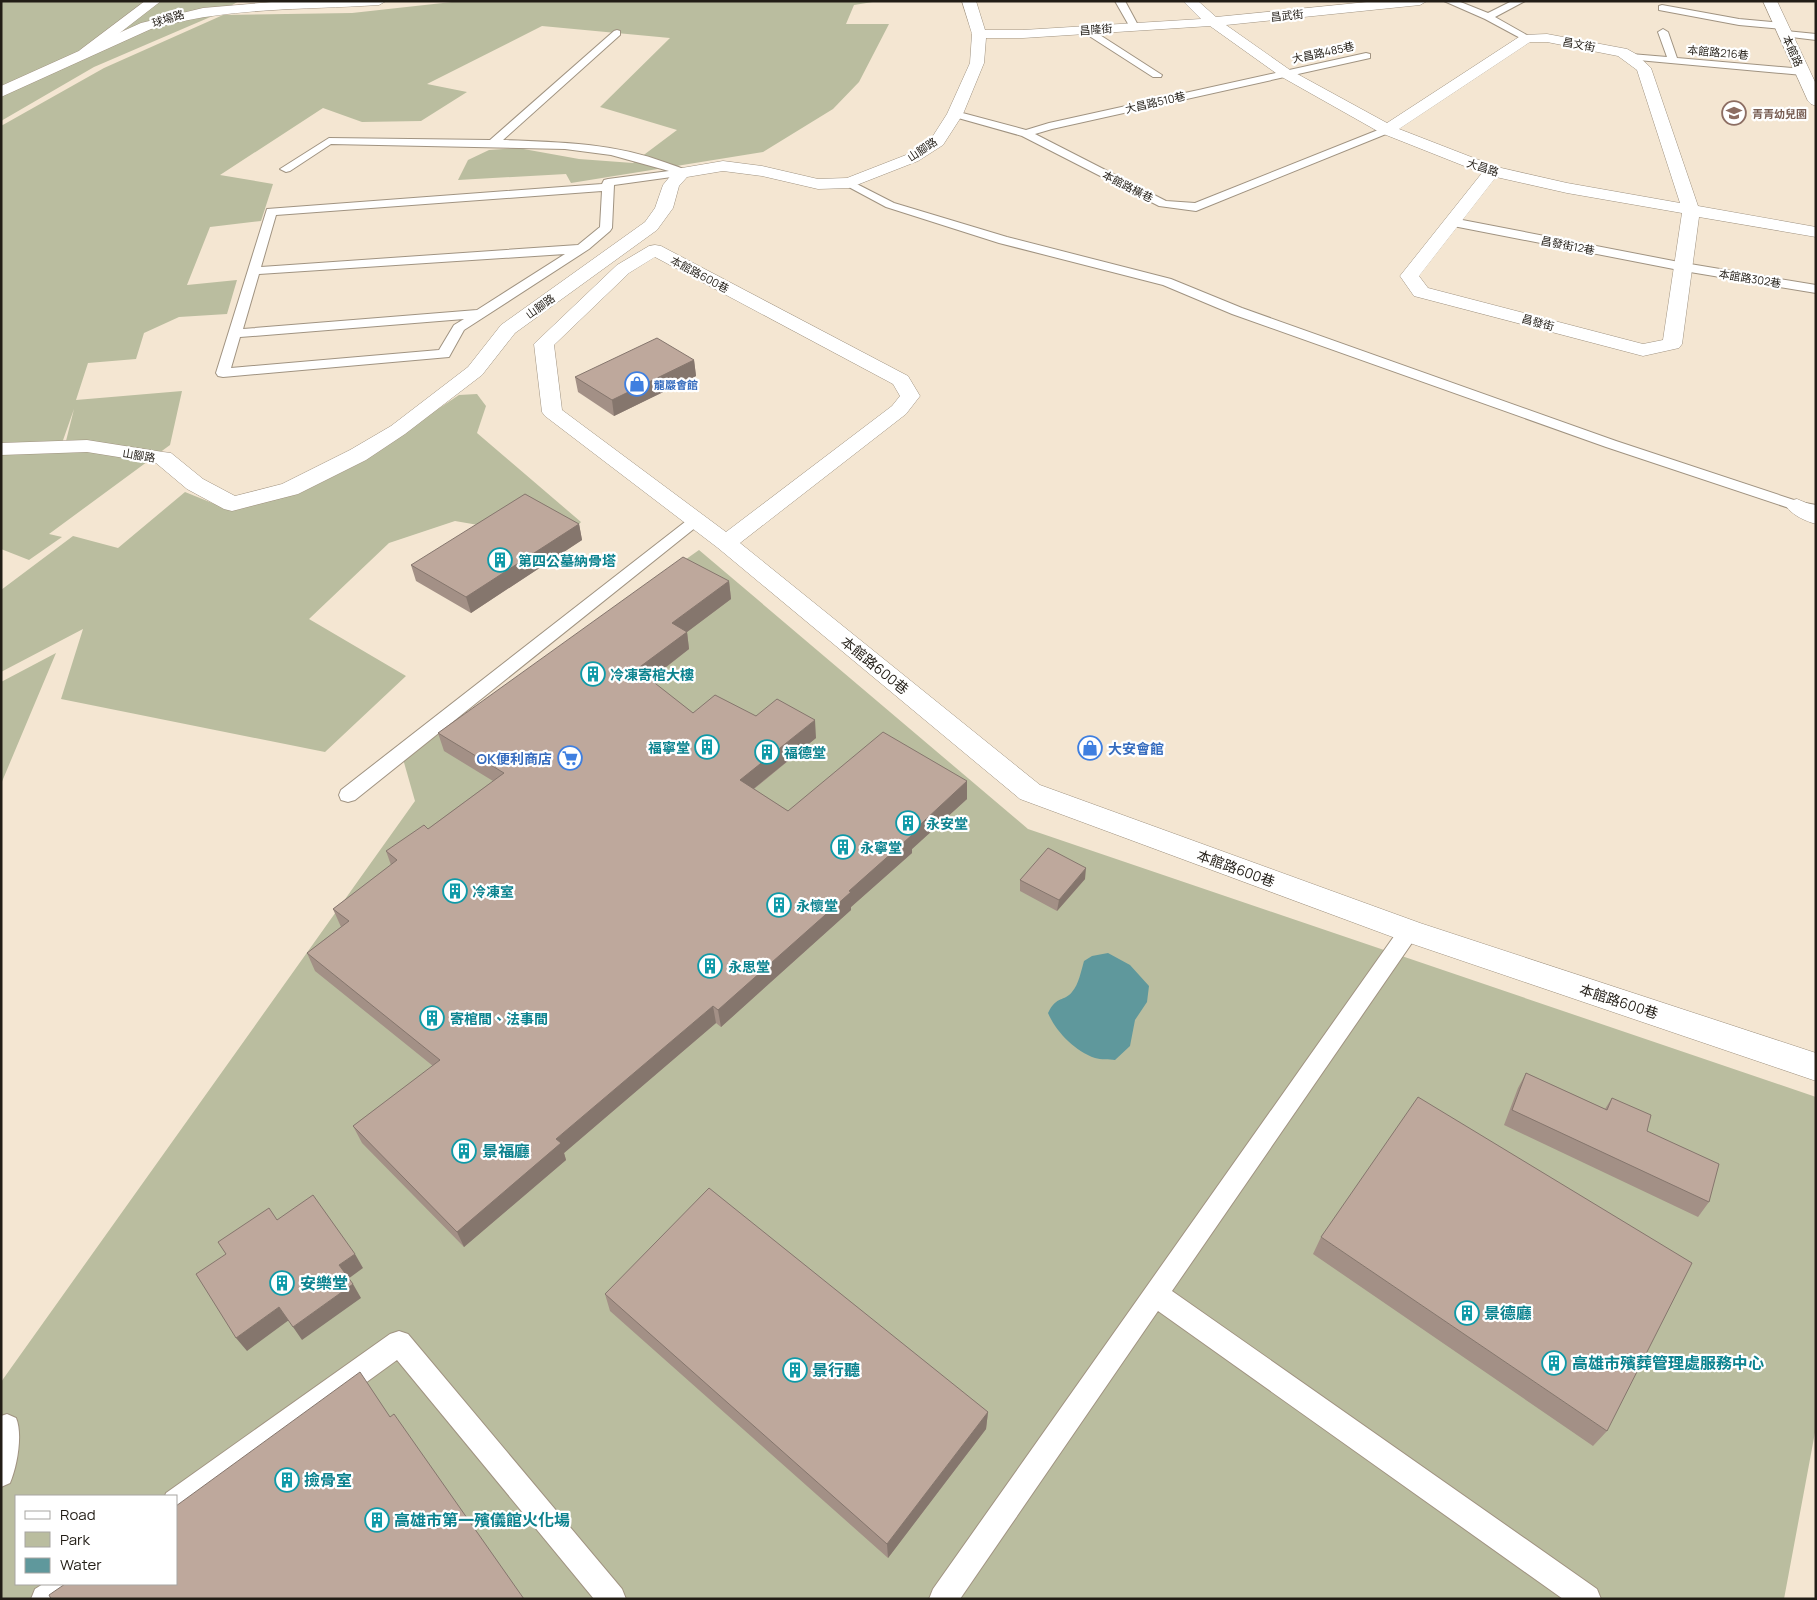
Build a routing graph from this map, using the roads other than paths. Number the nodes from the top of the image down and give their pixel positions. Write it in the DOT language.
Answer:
graph roads {
  1 [pos="154,1"];
  2 [pos="379,1"];
  3 [pos="969,1"];
  4 [pos="1120,1"];
  5 [pos="1190,1"];
  6 [pos="1420,1"];
  7 [pos="1449,1"];
  8 [pos="1520,1"];
  9 [pos="1770,1"];
  10 [pos="1662,8"];
  11 [pos="1488,17"];
  12 [pos="1213,22"];
  13 [pos="1134,27"];
  14 [pos="1086,30"];
  15 [pos="1784,30"];
  16 [pos="1663,32"];
  17 [pos="617,33"];
  18 [pos="979,34"];
  19 [pos="1816,37"];
  20 [pos="1527,38"];
  21 [pos="86,53"];
  22 [pos="1366,56"];
  23 [pos="1631,57"];
  24 [pos="1674,60"];
  25 [pos="1285,73"];
  26 [pos="1157,75"];
  27 [pos="1809,79"];
  28 [pos="1,92"];
  29 [pos="1816,101"];
  30 [pos="955,114"];
  31 [pos="1387,130"];
  32 [pos="1026,134"];
  33 [pos="493,142"];
  34 [pos="286,170"];
  35 [pos="1492,171"];
  36 [pos="682,173"];
  37 [pos="849,184"];
  38 [pos="608,187"];
  39 [pos="1691,210"];
  40 [pos="1452,222"];
  41 [pos="1816,232"];
  42 [pos="580,249"];
  43 [pos="1684,267"];
  44 [pos="253,271"];
  45 [pos="1816,289"];
  46 [pos="480,314"];
  47 [pos="234,334"];
  48 [pos="1,449"];
  49 [pos="1809,511"];
  50 [pos="696,521"];
  51 [pos="726,543"];
  52 [pos="348,795"];
  53 [pos="1409,931"];
  54 [pos="1816,1067"];
  55 [pos="1155,1294"];
  56 [pos="8,1427"];
  57 [pos="1,1474"];
  58 [pos="178,1502"];
  59 [pos="65,1585"];
  60 [pos="46,1599"];
  61 [pos="612,1599"];
  62 [pos="943,1599"];
  63 [pos="1587,1599"];
  1 -- 21 [label="street"];
  2 -- 21 [label="street, 球場路"];
  3 -- 18 [label="street, 山腳路"];
  4 -- 13 [label="lane"];
  5 -- 12 [label="street, 大昌路"];
  6 -- 12 [label="street, 昌武街"];
  7 -- 11 [label="lane"];
  8 -- 11 [label="lane"];
  9 -- 15 [label="street, 本館路"];
  10 -- 15 [label="lane"];
  11 -- 20 [label="lane"];
  12 -- 13 [label="street, 昌隆街"];
  12 -- 25 [label="street, 大昌路"];
  13 -- 14 [label="street, 昌隆街"];
  14 -- 18 [label="street, 昌隆街"];
  14 -- 26 [label="lane"];
  15 -- 19 [label="lane"];
  15 -- 27 [label="street, 本館路"];
  16 -- 24 [label="lane"];
  17 -- 33 [label="lane"];
  18 -- 30 [label="street, 山腳路"];
  20 -- 23 [label="street, 昌文街"];
  20 -- 31 [label="street"];
  21 -- 28 [label="street, 球場路"];
  22 -- 25 [label="lane, 大昌路485巷"];
  23 -- 24 [label="lane, 本館路216巷"];
  23 -- 39 [label="street"];
  24 -- 27 [label="lane, 本館路216巷"];
  25 -- 31 [label="street, 大昌路"];
  25 -- 32 [label="lane, 大昌路510巷"];
  27 -- 29 [label="street, 本館路"];
  30 -- 32 [label="lane, 本館路橫巷"];
  30 -- 37 [label="street, 山腳路"];
  31 -- 32 [label="lane, 本館路橫巷"];
  31 -- 35 [label="street, 大昌路"];
  33 -- 34 [label="lane"];
  33 -- 36 [label="lane"];
  35 -- 39 [label="street, 大昌路"];
  35 -- 40 [label="street, 昌發街"];
  36 -- 37 [label="street, 山腳路"];
  36 -- 38 [label="lane"];
  36 -- 48 [label="street, 山腳路"];
  37 -- 49 [label="lane"];
  38 -- 42 [label="lane"];
  38 -- 44 [label="lane"];
  39 -- 41 [label="street, 大昌路"];
  39 -- 43 [label="street, 昌發街"];
  40 -- 43 [label="lane, 昌發街12巷"];
  40 -- 43 [label="street, 昌發街"];
  42 -- 44 [label="lane"];
  42 -- 46 [label="lane"];
  43 -- 45 [label="lane, 本館路302巷"];
  44 -- 47 [label="lane"];
  46 -- 47 [label="lane"];
  46 -- 47 [label="lane"];
  50 -- 51 [label="street, 本館路600巷"];
  50 -- 51 [label="street, 本館路600巷"];
  50 -- 52 [label="lane"];
  51 -- 53 [label="street, 本館路600巷"];
  53 -- 54 [label="street, 本館路600巷"];
  53 -- 55 [label="lane"];
  55 -- 62 [label="lane"];
  55 -- 63 [label="lane"];
  56 -- 57 [label="lane"];
  58 -- 61 [label="lane"];
  59 -- 60 [label="lane"];
}
